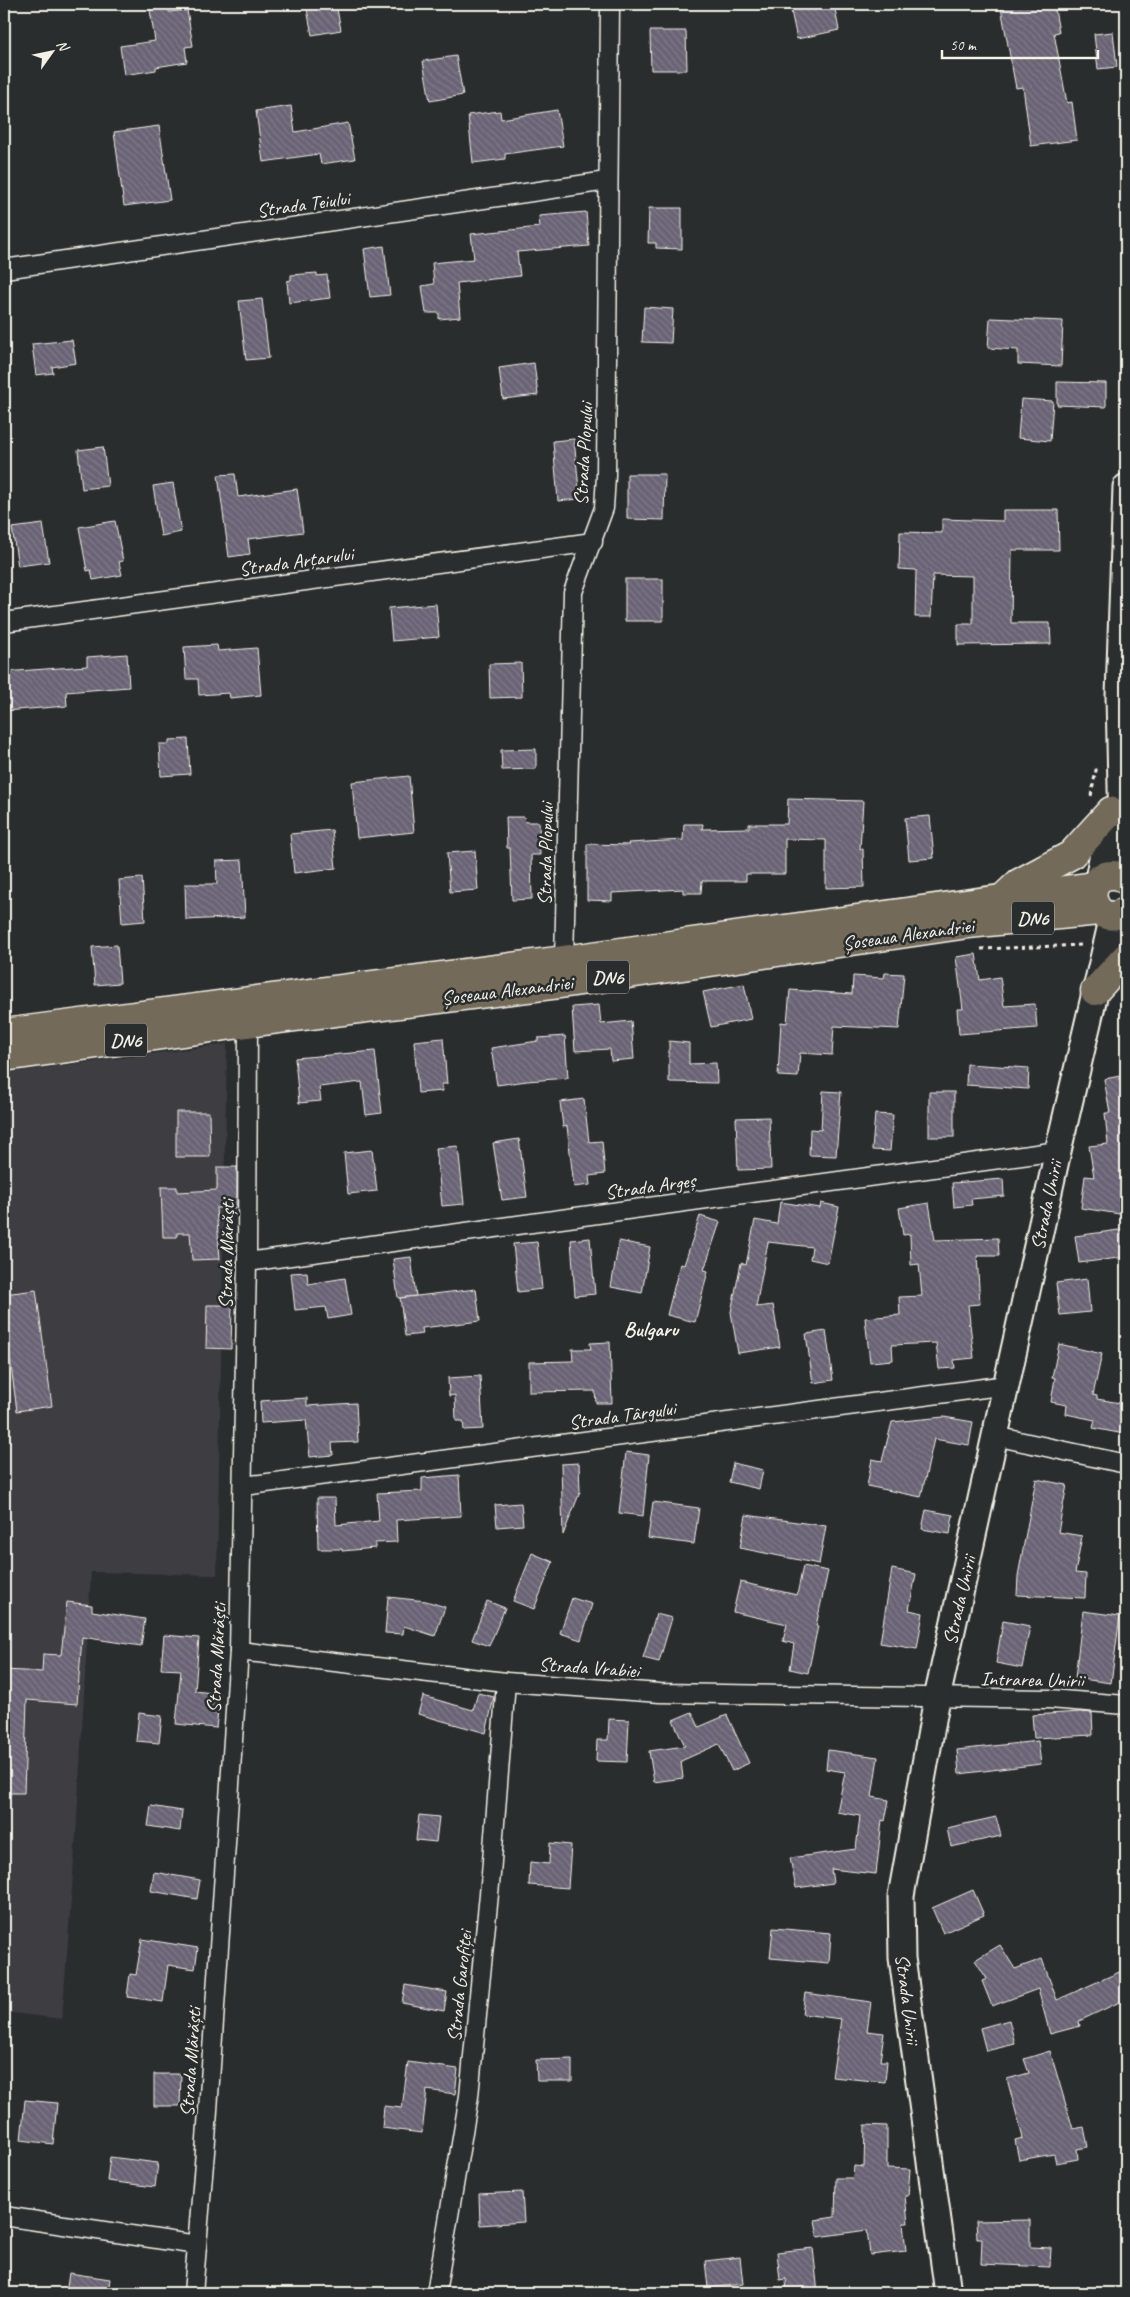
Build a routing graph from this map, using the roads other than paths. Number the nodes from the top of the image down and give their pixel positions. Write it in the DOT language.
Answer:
graph roads {
  1 [pos="610,4"];
  2 [pos="607,181"];
  3 [pos="4,269"];
  4 [pos="1126,487"];
  5 [pos="593,542"];
  6 [pos="4,622"];
  7 [pos="1123,696"];
  8 [pos="1112,812"];
  9 [pos="1111,894"];
  10 [pos="1001,899"];
  11 [pos="1116,951"];
  12 [pos="564,960"];
  13 [pos="1095,991"];
  14 [pos="248,1023"];
  15 [pos="4,1033"];
  16 [pos="4,1057"];
  17 [pos="1058,1152"];
  18 [pos="247,1262"];
  19 [pos="1007,1385"];
  20 [pos="995,1436"];
  21 [pos="1126,1464"];
  22 [pos="244,1486"];
  23 [pos="239,1651"];
  24 [pos="506,1682"];
  25 [pos="937,1698"];
  26 [pos="1126,1705"];
  27 [pos="4,2216"];
  28 [pos="197,2245"];
  29 [pos="193,2293"];
  30 [pos="436,2293"];
  31 [pos="948,2293"];
  1 -- 2 [label="street, Strada Plopului"];
  2 -- 3 [label="street, Strada Teiului"];
  2 -- 5 [label="street, Strada Plopului"];
  4 -- 7 [label="main road"];
  5 -- 6 [label="street, Strada Arțarului"];
  5 -- 12 [label="street, Strada Plopului"];
  7 -- 8 [label="main road"];
  8 -- 9 [label="main road"];
  8 -- 10 [label="highway"];
  9 -- 10 [label="highway, Șoseaua Alexandriei / DN6"];
  9 -- 11 [label="main road"];
  9 -- 14 [label="highway, Șoseaua Alexandriei / DN6"];
  10 -- 12 [label="highway, Șoseaua Alexandriei / DN6"];
  11 -- 13 [label="highway"];
  12 -- 15 [label="highway, Șoseaua Alexandriei / DN6"];
  13 -- 17 [label="main road, Strada Unirii"];
  14 -- 16 [label="highway, Șoseaua Alexandriei / DN6"];
  14 -- 18 [label="street, Strada Mărăști"];
  17 -- 18 [label="street, Strada Argeș"];
  17 -- 19 [label="main road, Strada Unirii"];
  18 -- 22 [label="street, Strada Mărăști"];
  19 -- 20 [label="main road, Strada Unirii"];
  19 -- 22 [label="street, Strada Târgului"];
  20 -- 21 [label="street"];
  20 -- 25 [label="main road, Strada Unirii"];
  22 -- 23 [label="street, Strada Mărăști"];
  23 -- 24 [label="street, Strada Vrabiei"];
  23 -- 28 [label="street, Strada Mărăști"];
  24 -- 25 [label="street, Strada Vrabiei"];
  24 -- 30 [label="street, Strada Garofiței"];
  25 -- 26 [label="street, Intrarea Unirii"];
  25 -- 31 [label="main road, Strada Unirii"];
  27 -- 28 [label="street"];
  28 -- 29 [label="street, Strada Mărăști"];
}
